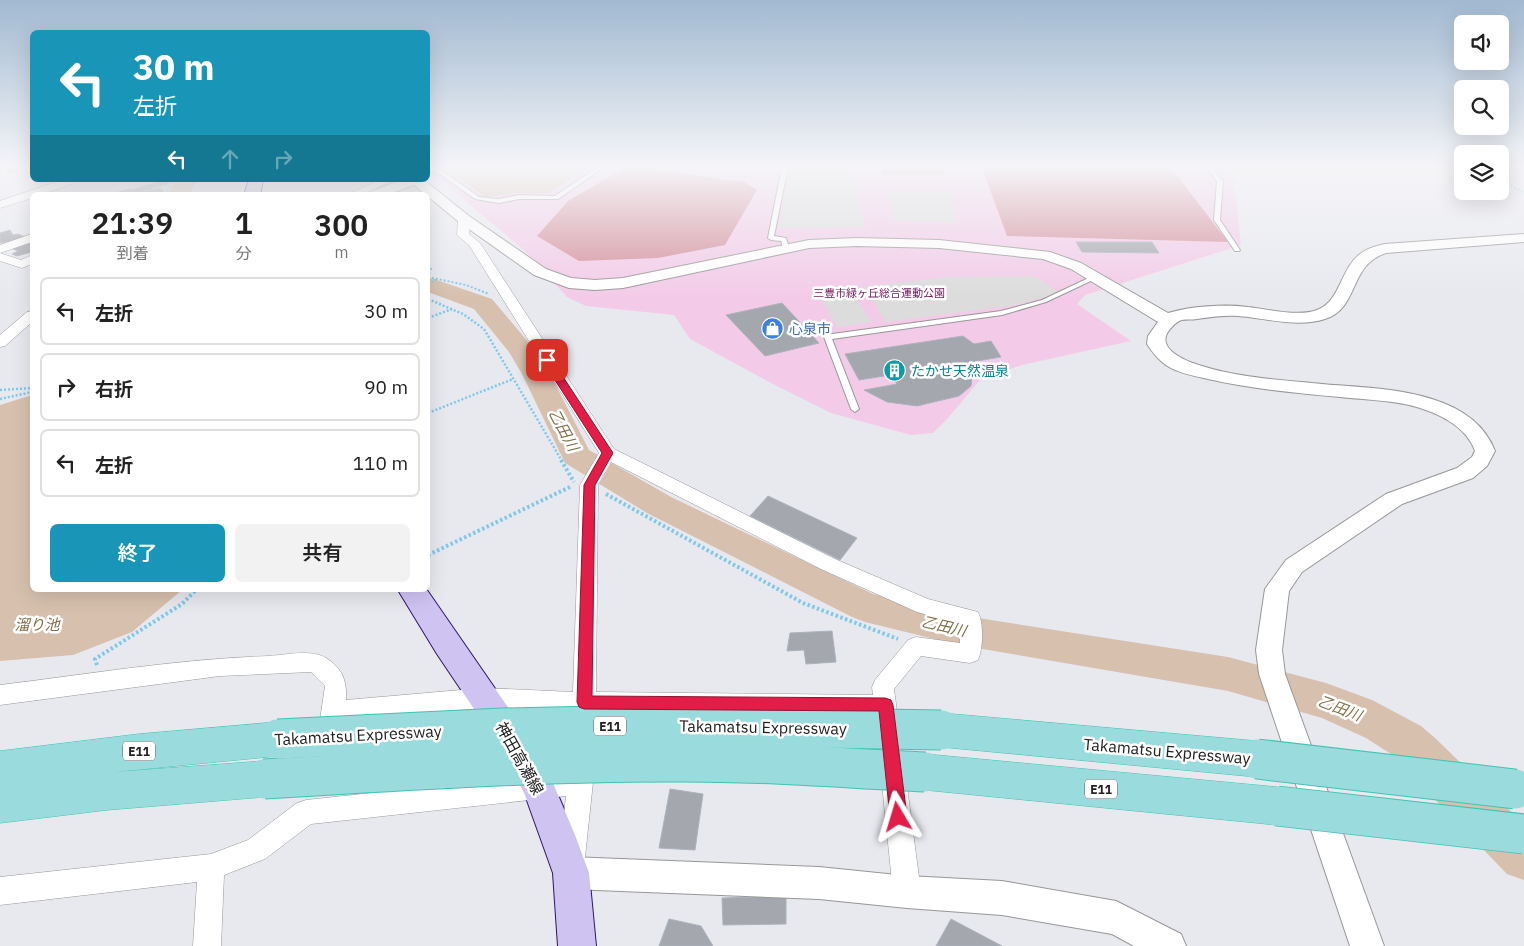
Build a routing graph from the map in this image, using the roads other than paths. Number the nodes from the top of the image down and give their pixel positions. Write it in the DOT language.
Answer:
graph roads {
  1 [pos="452,209"];
  2 [pos="777,209"];
  3 [pos="1218,209"];
  4 [pos="464,219"];
  5 [pos="1524,238"];
  6 [pos="30,239"];
  7 [pos="786,248"];
  8 [pos="0,249"];
  9 [pos="1237,250"];
  10 [pos="0,257"];
  11 [pos="30,260"];
  12 [pos="1095,277"];
  13 [pos="30,317"];
  14 [pos="1169,321"];
  15 [pos="0,343"];
  16 [pos="855,409"];
  17 [pos="608,453"];
  18 [pos="413,592"];
  19 [pos="0,695"];
  20 [pos="484,698"];
  21 [pos="584,702"];
  22 [pos="885,705"];
  23 [pos="334,711"];
  24 [pos="0,769"];
  25 [pos="580,782"];
  26 [pos="538,787"];
  27 [pos="1520,789"];
  28 [pos="0,804"];
  29 [pos="306,812"];
  30 [pos="1524,834"];
  31 [pos="211,867"];
  32 [pos="571,873"];
  33 [pos="0,891"];
  34 [pos="907,892"];
  35 [pos="208,946"];
  36 [pos="577,946"];
  37 [pos="1170,946"];
  38 [pos="1367,946"];
  1 -- 4 [label="street"];
  2 -- 7 [label="lane"];
  3 -- 9 [label="lane"];
  4 -- 7 [label="street"];
  4 -- 17 [label="street"];
  5 -- 14 [label="street"];
  6 -- 8 [label="street"];
  7 -- 12 [label="street"];
  10 -- 11 [label="street"];
  12 -- 14 [label="street"];
  12 -- 16 [label="lane"];
  13 -- 15 [label="street"];
  14 -- 38 [label="street"];
  17 -- 21 [label="street"];
  17 -- 22 [label="street"];
  18 -- 20 [label="main road, 神田高瀬線"];
  19 -- 23 [label="street"];
  20 -- 21 [label="street"];
  20 -- 23 [label="street"];
  20 -- 26 [label="main road, 神田高瀬線"];
  21 -- 22 [label="street"];
  21 -- 25 [label="street"];
  22 -- 34 [label="street"];
  23 -- 29 [label="street"];
  24 -- 27 [label="highway, Takamatsu Expressway / E11, bridge"];
  25 -- 26 [label="street"];
  25 -- 32 [label="street"];
  26 -- 29 [label="street"];
  26 -- 32 [label="main road, 神田高瀬線"];
  28 -- 30 [label="highway, E11, bridge"];
  29 -- 31 [label="street"];
  31 -- 33 [label="street"];
  31 -- 35 [label="street"];
  32 -- 34 [label="street"];
  32 -- 36 [label="main road, 神田高瀬線"];
  34 -- 37 [label="street"];
}
